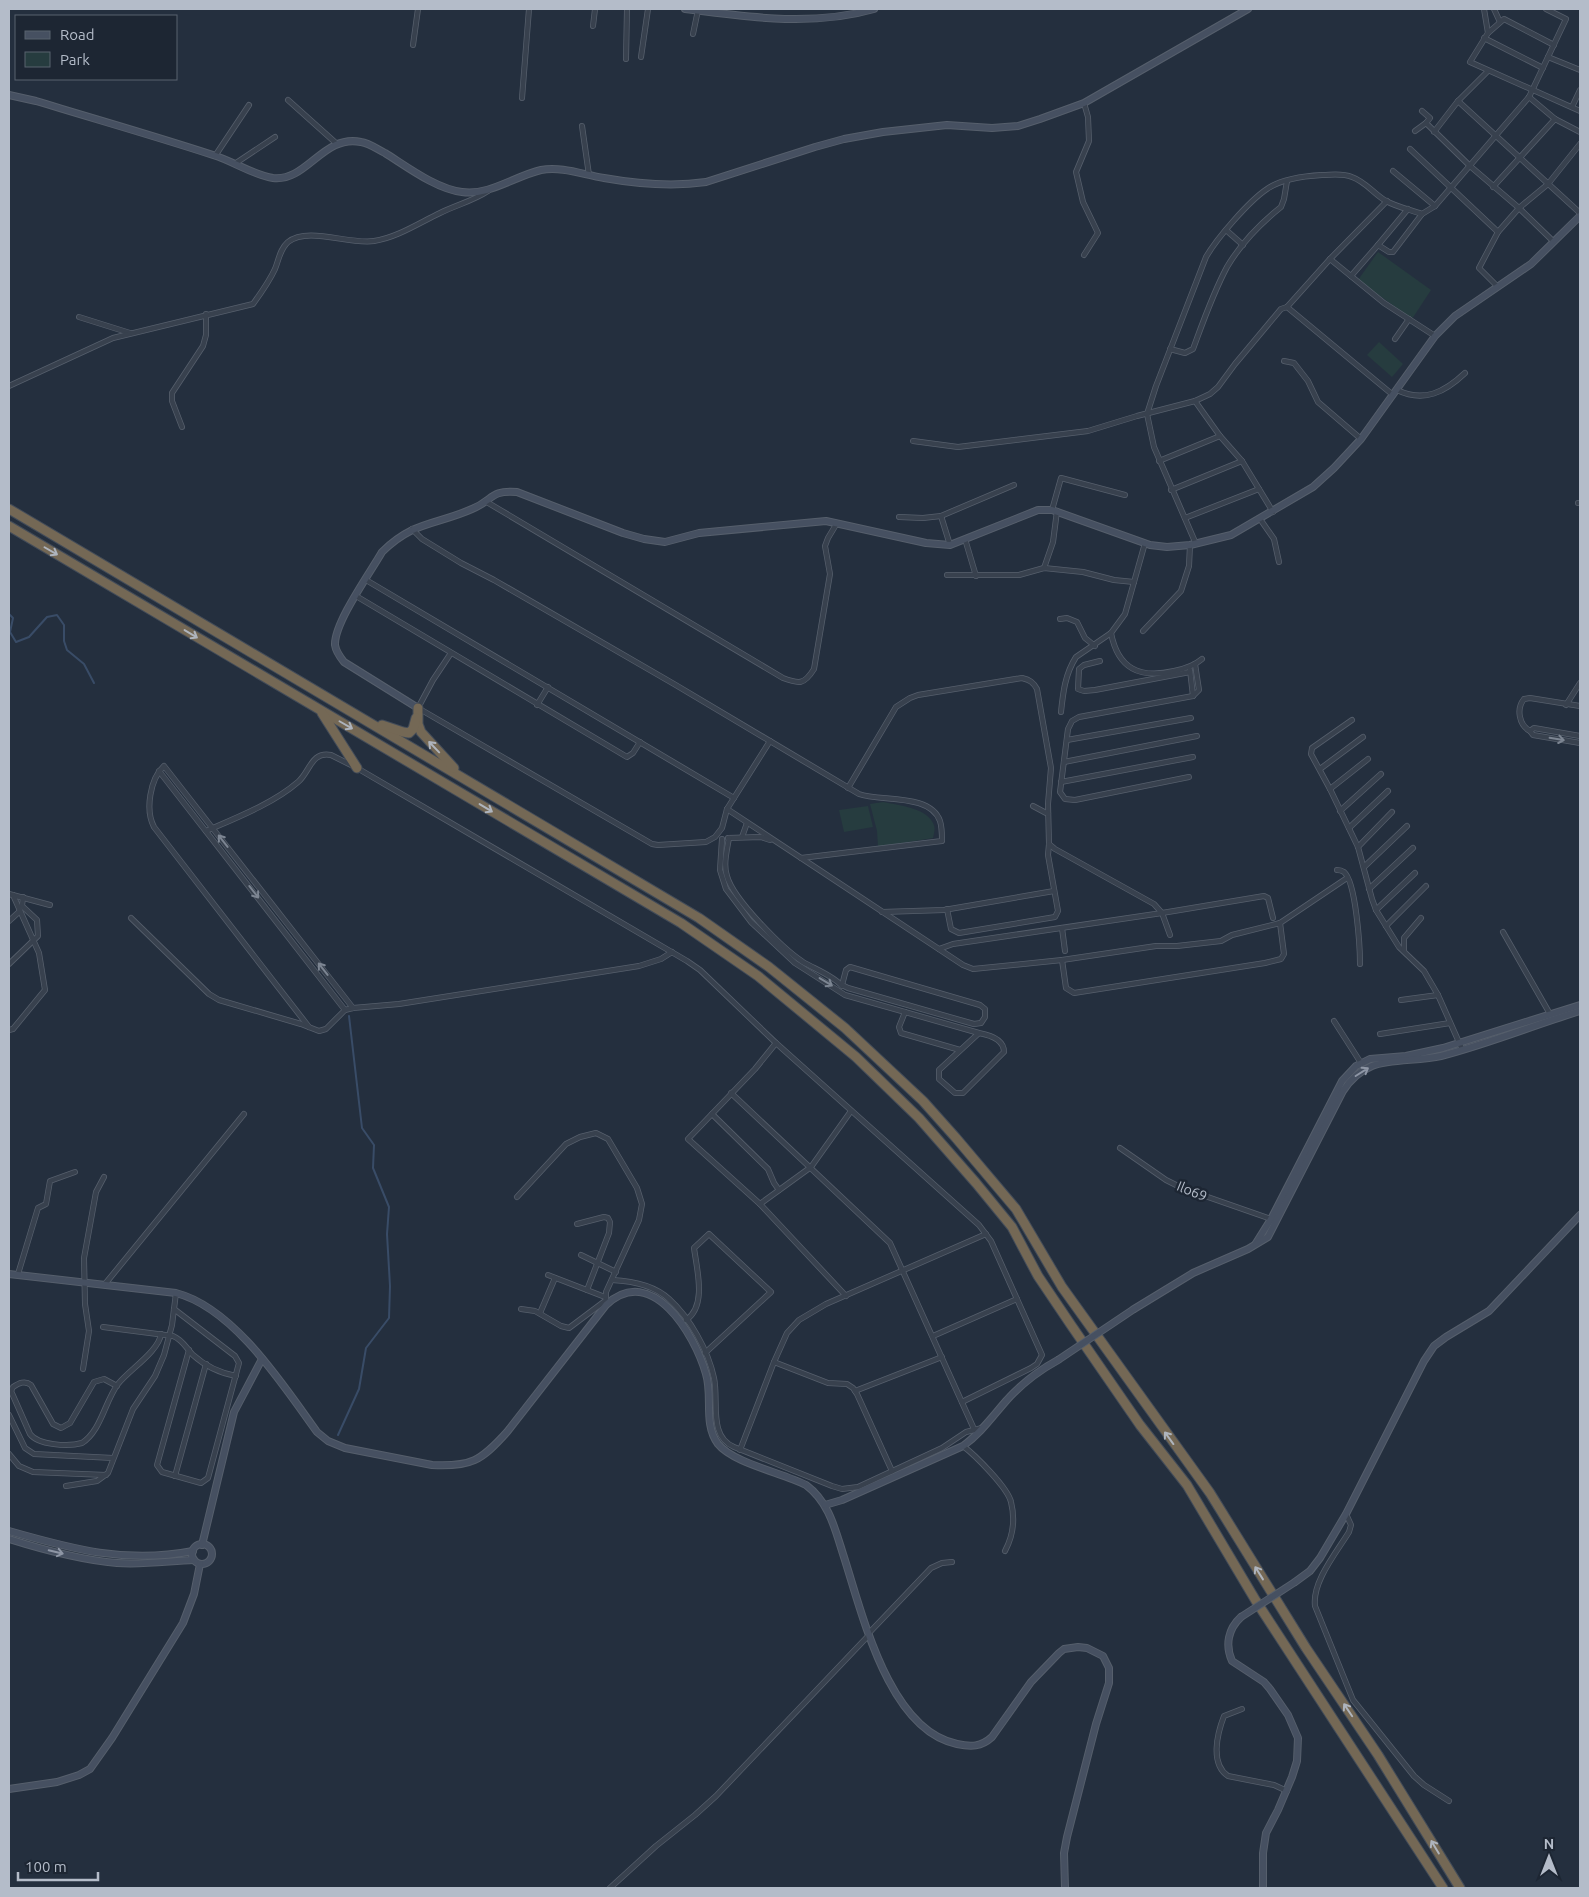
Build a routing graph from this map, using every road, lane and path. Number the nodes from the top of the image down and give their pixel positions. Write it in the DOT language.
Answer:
graph roads {
  1 [pos="418,9"];
  2 [pos="529,9"];
  3 [pos="595,9"];
  4 [pos="627,9"];
  5 [pos="648,9"];
  6 [pos="688,9"];
  7 [pos="874,9"];
  8 [pos="1248,9"];
  9 [pos="1484,9"];
  10 [pos="1494,9"];
  11 [pos="1546,9"];
  12 [pos="698,10"];
  13 [pos="1500,22"];
  14 [pos="594,26"];
  15 [pos="1488,33"];
  16 [pos="693,34"];
  17 [pos="1484,38"];
  18 [pos="1554,45"];
  19 [pos="413,46"];
  20 [pos="1548,57"];
  21 [pos="641,58"];
  22 [pos="626,59"];
  23 [pos="1542,68"];
  24 [pos="1580,70"];
  25 [pos="1488,71"];
  26 [pos="1532,90"];
  27 [pos="1580,90"];
  28 [pos="9,95"];
  29 [pos="1529,97"];
  30 [pos="522,98"];
  31 [pos="288,100"];
  32 [pos="1458,101"];
  33 [pos="1084,103"];
  34 [pos="249,105"];
  35 [pos="1572,108"];
  36 [pos="1422,111"];
  37 [pos="1580,111"];
  38 [pos="1555,119"];
  39 [pos="1426,123"];
  40 [pos="582,126"];
  41 [pos="1415,131"];
  42 [pos="1434,132"];
  43 [pos="1580,132"];
  44 [pos="275,137"];
  45 [pos="1495,137"];
  46 [pos="337,144"];
  47 [pos="1580,144"];
  48 [pos="1410,149"];
  49 [pos="215,156"];
  50 [pos="1520,159"];
  51 [pos="236,164"];
  52 [pos="1470,166"];
  53 [pos="1393,171"];
  54 [pos="589,175"];
  55 [pos="1286,181"];
  56 [pos="1548,184"];
  57 [pos="496,186"];
  58 [pos="1493,187"];
  59 [pos="1450,188"];
  60 [pos="1387,201"];
  61 [pos="1435,206"];
  62 [pos="1519,208"];
  63 [pos="1408,209"];
  64 [pos="1422,214"];
  65 [pos="1580,215"];
  66 [pos="1226,230"];
  67 [pos="1498,232"];
  68 [pos="1554,242"];
  69 [pos="1243,245"];
  70 [pos="1378,245"];
  71 [pos="1084,255"];
  72 [pos="1330,259"];
  73 [pos="1351,276"];
  74 [pos="1498,287"];
  75 [pos="1287,307"];
  76 [pos="206,314"];
  77 [pos="78,317"];
  78 [pos="1409,319"];
  79 [pos="132,333"];
  80 [pos="1434,336"];
  81 [pos="1394,339"];
  82 [pos="1170,349"];
  83 [pos="1284,361"];
  84 [pos="1465,373"];
  85 [pos="9,386"];
  86 [pos="1395,393"];
  87 [pos="1196,401"];
  88 [pos="1147,414"];
  89 [pos="182,427"];
  90 [pos="1220,436"];
  91 [pos="1361,439"];
  92 [pos="913,441"];
  93 [pos="1159,461"];
  94 [pos="1242,461"];
  95 [pos="1014,486"];
  96 [pos="1259,489"];
  97 [pos="1172,490"];
  98 [pos="1125,495"];
  99 [pos="485,501"];
  100 [pos="9,509"];
  101 [pos="1055,511"];
  102 [pos="1273,512"];
  103 [pos="941,516"];
  104 [pos="900,517"];
  105 [pos="1185,518"];
  106 [pos="1260,519"];
  107 [pos="837,523"];
  108 [pos="9,526"];
  109 [pos="412,529"];
  110 [pos="965,539"];
  111 [pos="1145,543"];
  112 [pos="950,545"];
  113 [pos="1193,545"];
  114 [pos="1279,562"];
  115 [pos="1044,568"];
  116 [pos="947,575"];
  117 [pos="976,576"];
  118 [pos="366,580"];
  119 [pos="1134,582"];
  120 [pos="356,596"];
  121 [pos="1060,619"];
  122 [pos="1142,631"];
  123 [pos="1111,633"];
  124 [pos="1095,646"];
  125 [pos="451,653"];
  126 [pos="1202,659"];
  127 [pos="1100,661"];
  128 [pos="1195,664"];
  129 [pos="1190,669"];
  130 [pos="1580,683"];
  131 [pos="548,687"];
  132 [pos="1193,696"];
  133 [pos="1566,704"];
  134 [pos="537,705"];
  135 [pos="1580,706"];
  136 [pos="418,708"];
  137 [pos="321,711"];
  138 [pos="1061,712"];
  139 [pos="362,717"];
  140 [pos="1191,718"];
  141 [pos="1352,720"];
  142 [pos="1530,731"];
  143 [pos="1197,736"];
  144 [pos="1363,736"];
  145 [pos="1580,736"];
  146 [pos="1067,740"];
  147 [pos="770,741"];
  148 [pos="640,742"];
  149 [pos="1580,743"];
  150 [pos="1192,758"];
  151 [pos="1368,759"];
  152 [pos="1064,762"];
  153 [pos="357,768"];
  154 [pos="1320,769"];
  155 [pos="159,771"];
  156 [pos="1380,774"];
  157 [pos="1190,777"];
  158 [pos="465,779"];
  159 [pos="1061,782"];
  160 [pos="848,788"];
  161 [pos="1330,789"];
  162 [pos="1388,791"];
  163 [pos="734,798"];
  164 [pos="1033,806"];
  165 [pos="727,809"];
  166 [pos="1340,811"];
  167 [pos="1392,812"];
  168 [pos="1048,814"];
  169 [pos="747,823"];
  170 [pos="1407,826"];
  171 [pos="213,828"];
  172 [pos="1349,828"];
  173 [pos="206,830"];
  174 [pos="742,837"];
  175 [pos="728,838"];
  176 [pos="722,839"];
  177 [pos="710,841"];
  178 [pos="776,842"];
  179 [pos="1049,844"];
  180 [pos="1358,847"];
  181 [pos="1413,848"];
  182 [pos="801,858"];
  183 [pos="1364,867"];
  184 [pos="1337,870"];
  185 [pos="1414,873"];
  186 [pos="1347,878"];
  187 [pos="1426,886"];
  188 [pos="1369,889"];
  189 [pos="1054,891"];
  190 [pos="11,895"];
  191 [pos="22,897"];
  192 [pos="50,904"];
  193 [pos="948,909"];
  194 [pos="1376,910"];
  195 [pos="20,911"];
  196 [pos="881,912"];
  197 [pos="1162,913"];
  198 [pos="131,918"];
  199 [pos="1273,918"];
  200 [pos="1421,918"];
  201 [pos="9,921"];
  202 [pos="1280,922"];
  203 [pos="1386,926"];
  204 [pos="1062,928"];
  205 [pos="1503,932"];
  206 [pos="1170,935"];
  207 [pos="33,942"];
  208 [pos="939,949"];
  209 [pos="1065,950"];
  210 [pos="1404,951"];
  211 [pos="672,952"];
  212 [pos="1062,960"];
  213 [pos="9,964"];
  214 [pos="1360,964"];
  215 [pos="842,985"];
  216 [pos="840,992"];
  217 [pos="1438,995"];
  218 [pos="1401,1000"];
  219 [pos="1580,1005"];
  220 [pos="353,1008"];
  221 [pos="345,1010"];
  222 [pos="1580,1011"];
  223 [pos="904,1012"];
  224 [pos="1550,1014"];
  225 [pos="1334,1022"];
  226 [pos="1450,1023"];
  227 [pos="309,1027"];
  228 [pos="9,1030"];
  229 [pos="979,1033"];
  230 [pos="1380,1034"];
  231 [pos="776,1043"];
  232 [pos="1461,1047"];
  233 [pos="960,1050"];
  234 [pos="1361,1063"];
  235 [pos="731,1093"];
  236 [pos="851,1111"];
  237 [pos="244,1114"];
  238 [pos="712,1114"];
  239 [pos="1120,1148"];
  240 [pos="811,1167"];
  241 [pos="76,1172"];
  242 [pos="104,1177"];
  243 [pos="779,1190"];
  244 [pos="517,1197"];
  245 [pos="760,1204"];
  246 [pos="1580,1215"];
  247 [pos="1272,1219"];
  248 [pos="577,1224"];
  249 [pos="986,1234"];
  250 [pos="1256,1244"];
  251 [pos="581,1255"];
  252 [pos="597,1263"];
  253 [pos="904,1271"];
  254 [pos="616,1272"];
  255 [pos="9,1274"];
  256 [pos="18,1274"];
  257 [pos="548,1276"];
  258 [pos="555,1278"];
  259 [pos="612,1280"];
  260 [pos="84,1281"];
  261 [pos="104,1284"];
  262 [pos="587,1290"];
  263 [pos="176,1293"];
  264 [pos="846,1296"];
  265 [pos="1018,1299"];
  266 [pos="605,1301"];
  267 [pos="174,1309"];
  268 [pos="521,1309"];
  269 [pos="540,1313"];
  270 [pos="686,1320"];
  271 [pos="103,1328"];
  272 [pos="161,1334"];
  273 [pos="170,1335"];
  274 [pos="933,1336"];
  275 [pos="189,1350"];
  276 [pos="706,1353"];
  277 [pos="942,1357"];
  278 [pos="262,1359"];
  279 [pos="774,1362"];
  280 [pos="206,1364"];
  281 [pos="83,1369"];
  282 [pos="236,1376"];
  283 [pos="117,1386"];
  284 [pos="856,1391"];
  285 [pos="962,1402"];
  286 [pos="9,1415"];
  287 [pos="982,1428"];
  288 [pos="974,1429"];
  289 [pos="963,1446"];
  290 [pos="740,1450"];
  291 [pos="9,1454"];
  292 [pos="113,1458"];
  293 [pos="892,1471"];
  294 [pos="106,1475"];
  295 [pos="175,1476"];
  296 [pos="66,1486"];
  297 [pos="825,1505"];
  298 [pos="1346,1514"];
  299 [pos="9,1531"];
  300 [pos="9,1539"];
  301 [pos="202,1545"];
  302 [pos="193,1551"];
  303 [pos="1005,1551"];
  304 [pos="197,1562"];
  305 [pos="952,1562"];
  306 [pos="869,1634"];
  307 [pos="1242,1709"];
  308 [pos="9,1789"];
  309 [pos="1287,1791"];
  310 [pos="1448,1802"];
  311 [pos="610,1888"];
  312 [pos="1065,1888"];
  313 [pos="1262,1888"];
  314 [pos="1443,1888"];
  315 [pos="1460,1888"];
  1 -- 19 [label="street"];
  2 -- 30 [label="street"];
  3 -- 14 [label="street"];
  4 -- 22 [label="street"];
  5 -- 21 [label="street"];
  6 -- 12 [label="main road"];
  7 -- 12 [label="main road"];
  8 -- 33 [label="main road"];
  9 -- 15 [label="street"];
  10 -- 13 [label="street"];
  11 -- 18 [label="street"];
  12 -- 16 [label="street"];
  13 -- 15 [label="street"];
  13 -- 18 [label="street"];
  15 -- 17 [label="street"];
  17 -- 23 [label="street"];
  17 -- 25 [label="street"];
  18 -- 20 [label="street"];
  20 -- 23 [label="street"];
  20 -- 24 [label="street"];
  23 -- 26 [label="street"];
  25 -- 26 [label="street"];
  25 -- 32 [label="street"];
  26 -- 29 [label="street"];
  26 -- 35 [label="street"];
  27 -- 35 [label="street"];
  28 -- 49 [label="main road"];
  29 -- 38 [label="street"];
  29 -- 45 [label="street"];
  31 -- 46 [label="street"];
  32 -- 42 [label="street"];
  32 -- 45 [label="street"];
  33 -- 54 [label="main road"];
  33 -- 71 [label="street"];
  34 -- 49 [label="street"];
  35 -- 37 [label="street"];
  36 -- 39 [label="street"];
  38 -- 43 [label="street"];
  38 -- 50 [label="street"];
  39 -- 41 [label="street"];
  39 -- 42 [label="street"];
  40 -- 54 [label="street"];
  42 -- 52 [label="street"];
  44 -- 51 [label="street"];
  45 -- 50 [label="street"];
  45 -- 52 [label="street"];
  46 -- 51 [label="main road"];
  46 -- 57 [label="main road"];
  47 -- 56 [label="street"];
  48 -- 59 [label="street"];
  49 -- 51 [label="main road"];
  50 -- 56 [label="street"];
  50 -- 58 [label="street"];
  52 -- 58 [label="street"];
  52 -- 59 [label="street"];
  53 -- 61 [label="street"];
  54 -- 57 [label="main road"];
  55 -- 60 [label="street"];
  55 -- 66 [label="street"];
  55 -- 69 [label="street"];
  56 -- 62 [label="street"];
  56 -- 65 [label="street"];
  57 -- 76 [label="street"];
  58 -- 62 [label="street"];
  59 -- 61 [label="street"];
  59 -- 67 [label="street"];
  60 -- 63 [label="street"];
  60 -- 72 [label="street"];
  61 -- 64 [label="street"];
  62 -- 67 [label="street"];
  62 -- 68 [label="street"];
  63 -- 64 [label="street"];
  63 -- 70 [label="street"];
  64 -- 70 [label="street"];
  65 -- 68 [label="main road"];
  66 -- 69 [label="street"];
  66 -- 82 [label="street"];
  67 -- 74 [label="street"];
  68 -- 74 [label="main road"];
  69 -- 82 [label="street"];
  70 -- 73 [label="street"];
  72 -- 73 [label="street"];
  72 -- 75 [label="street"];
  73 -- 78 [label="street"];
  74 -- 80 [label="main road"];
  75 -- 86 [label="street"];
  75 -- 87 [label="street"];
  76 -- 79 [label="street"];
  76 -- 89 [label="street"];
  77 -- 79 [label="street"];
  78 -- 80 [label="street"];
  78 -- 81 [label="street"];
  79 -- 85 [label="street"];
  80 -- 86 [label="main road"];
  82 -- 88 [label="street"];
  83 -- 91 [label="street"];
  84 -- 86 [label="street"];
  86 -- 91 [label="main road"];
  87 -- 88 [label="street"];
  87 -- 90 [label="street"];
  88 -- 92 [label="street"];
  88 -- 93 [label="street"];
  90 -- 93 [label="street"];
  90 -- 94 [label="street"];
  91 -- 102 [label="main road"];
  93 -- 97 [label="street"];
  94 -- 96 [label="street"];
  94 -- 97 [label="street"];
  95 -- 103 [label="street"];
  96 -- 102 [label="street"];
  96 -- 105 [label="street"];
  97 -- 105 [label="street"];
  98 -- 101 [label="street"];
  99 -- 107 [label="main road"];
  99 -- 107 [label="street"];
  99 -- 109 [label="main road"];
  100 -- 139 [label="highway"];
  101 -- 110 [label="main road"];
  101 -- 111 [label="main road"];
  101 -- 115 [label="street"];
  102 -- 106 [label="main road"];
  103 -- 104 [label="street"];
  103 -- 112 [label="street"];
  105 -- 113 [label="street"];
  106 -- 113 [label="main road"];
  106 -- 114 [label="street"];
  107 -- 112 [label="main road"];
  108 -- 137 [label="highway, one-way"];
  109 -- 118 [label="main road"];
  109 -- 147 [label="street"];
  110 -- 112 [label="main road"];
  110 -- 117 [label="street"];
  111 -- 113 [label="main road"];
  111 -- 119 [label="street"];
  113 -- 122 [label="street"];
  115 -- 117 [label="street"];
  115 -- 119 [label="street"];
  116 -- 117 [label="street"];
  118 -- 120 [label="main road"];
  118 -- 131 [label="street"];
  119 -- 123 [label="street"];
  120 -- 125 [label="street"];
  120 -- 136 [label="main road"];
  121 -- 124 [label="street"];
  123 -- 124 [label="street"];
  123 -- 129 [label="street"];
  124 -- 138 [label="street"];
  125 -- 134 [label="street"];
  125 -- 136 [label="street"];
  126 -- 128 [label="street"];
  127 -- 129 [label="street"];
  128 -- 129 [label="street"];
  128 -- 132 [label="street"];
  129 -- 132 [label="street"];
  130 -- 133 [label="street"];
  131 -- 134 [label="street"];
  131 -- 148 [label="street"];
  132 -- 146 [label="street"];
  133 -- 135 [label="street"];
  133 -- 142 [label="street"];
  134 -- 148 [label="street"];
  136 -- 139 [label="highway"];
  158 -- 136 [label="highway, one-way"];
  136 -- 177 [label="street"];
  137 -- 153 [label="highway"];
  137 -- 314 [label="highway, one-way"];
  139 -- 158 [label="highway"];
  140 -- 146 [label="street"];
  141 -- 154 [label="street"];
  142 -- 145 [label="street"];
  142 -- 149 [label="street, one-way"];
  143 -- 152 [label="street"];
  144 -- 154 [label="street"];
  146 -- 152 [label="street"];
  147 -- 160 [label="street"];
  147 -- 163 [label="street"];
  148 -- 163 [label="street"];
  150 -- 159 [label="street"];
  151 -- 161 [label="street"];
  152 -- 159 [label="street"];
  153 -- 171 [label="street"];
  153 -- 211 [label="street"];
  154 -- 161 [label="street"];
  155 -- 171 [label="street"];
  155 -- 173 [label="street"];
  155 -- 227 [label="street"];
  156 -- 166 [label="street"];
  157 -- 159 [label="street"];
  315 -- 158 [label="highway, one-way"];
  160 -- 168 [label="street"];
  160 -- 182 [label="street"];
  161 -- 166 [label="street"];
  162 -- 172 [label="street"];
  163 -- 165 [label="street"];
  164 -- 168 [label="street"];
  165 -- 169 [label="street"];
  165 -- 177 [label="street"];
  166 -- 172 [label="street"];
  167 -- 180 [label="street"];
  168 -- 179 [label="street"];
  169 -- 174 [label="street"];
  169 -- 178 [label="street"];
  170 -- 183 [label="street"];
  171 -- 173 [label="street"];
  220 -- 171 [label="street, one-way"];
  172 -- 180 [label="street"];
  173 -- 221 [label="street, one-way"];
  174 -- 175 [label="street"];
  174 -- 178 [label="street"];
  175 -- 176 [label="street"];
  175 -- 215 [label="street"];
  176 -- 177 [label="street"];
  176 -- 216 [label="street, one-way"];
  178 -- 182 [label="street"];
  179 -- 189 [label="street"];
  179 -- 197 [label="street"];
  180 -- 183 [label="street"];
  181 -- 188 [label="street"];
  182 -- 196 [label="street"];
  183 -- 188 [label="street"];
  184 -- 186 [label="street"];
  185 -- 194 [label="street"];
  186 -- 202 [label="street"];
  186 -- 214 [label="street"];
  187 -- 203 [label="street"];
  188 -- 194 [label="street"];
  189 -- 193 [label="street"];
  189 -- 193 [label="street"];
  190 -- 191 [label="street"];
  190 -- 195 [label="street"];
  191 -- 192 [label="street"];
  191 -- 207 [label="street"];
  193 -- 196 [label="street"];
  194 -- 203 [label="street"];
  195 -- 201 [label="street"];
  195 -- 207 [label="street"];
  196 -- 208 [label="street"];
  197 -- 199 [label="street"];
  197 -- 204 [label="street"];
  197 -- 206 [label="street"];
  198 -- 227 [label="street"];
  200 -- 210 [label="street"];
  202 -- 212 [label="street"];
  202 -- 212 [label="street"];
  203 -- 210 [label="street"];
  204 -- 208 [label="street"];
  204 -- 209 [label="street"];
  205 -- 224 [label="street"];
  207 -- 213 [label="street"];
  207 -- 228 [label="street"];
  208 -- 212 [label="street"];
  210 -- 217 [label="street"];
  211 -- 220 [label="street"];
  211 -- 231 [label="street"];
  215 -- 215 [label="street"];
  215 -- 216 [label="street"];
  216 -- 223 [label="street"];
  217 -- 218 [label="street"];
  217 -- 226 [label="street"];
  219 -- 224 [label="main road"];
  220 -- 221 [label="street"];
  221 -- 227 [label="street"];
  222 -- 232 [label="main road"];
  223 -- 229 [label="street"];
  223 -- 233 [label="street"];
  224 -- 232 [label="main road"];
  225 -- 234 [label="street"];
  226 -- 230 [label="street"];
  226 -- 232 [label="street"];
  229 -- 233 [label="street"];
  229 -- 233 [label="street"];
  231 -- 235 [label="street"];
  231 -- 236 [label="street"];
  232 -- 234 [label="main road"];
  250 -- 232 [label="main road, one-way"];
  234 -- 247 [label="main road"];
  235 -- 238 [label="street"];
  235 -- 240 [label="street"];
  236 -- 240 [label="street"];
  236 -- 249 [label="street"];
  237 -- 261 [label="street"];
  238 -- 243 [label="street"];
  238 -- 245 [label="street"];
  239 -- 247 [label="street, Ilo69"];
  240 -- 243 [label="street"];
  240 -- 253 [label="street"];
  241 -- 256 [label="street"];
  242 -- 260 [label="street"];
  243 -- 245 [label="street"];
  244 -- 254 [label="street"];
  245 -- 264 [label="street"];
  246 -- 298 [label="main road"];
  247 -- 250 [label="main road"];
  248 -- 252 [label="street"];
  249 -- 253 [label="street"];
  249 -- 265 [label="street"];
  250 -- 287 [label="main road, bridge"];
  251 -- 252 [label="street"];
  252 -- 254 [label="street"];
  252 -- 262 [label="street"];
  253 -- 264 [label="street"];
  253 -- 274 [label="street"];
  254 -- 259 [label="street"];
  255 -- 256 [label="main road"];
  256 -- 260 [label="main road"];
  257 -- 258 [label="street"];
  258 -- 262 [label="street"];
  258 -- 269 [label="street"];
  259 -- 266 [label="street"];
  259 -- 270 [label="street"];
  260 -- 261 [label="main road"];
  260 -- 281 [label="street"];
  261 -- 263 [label="main road"];
  262 -- 266 [label="street"];
  263 -- 267 [label="street"];
  263 -- 278 [label="main road"];
  264 -- 279 [label="street"];
  265 -- 274 [label="street"];
  265 -- 285 [label="street"];
  266 -- 269 [label="street"];
  266 -- 278 [label="main road"];
  266 -- 297 [label="main road"];
  267 -- 273 [label="street"];
  267 -- 282 [label="street"];
  268 -- 269 [label="street"];
  270 -- 276 [label="street"];
  270 -- 276 [label="street"];
  271 -- 272 [label="street"];
  272 -- 273 [label="street"];
  272 -- 283 [label="street"];
  273 -- 275 [label="street"];
  273 -- 292 [label="street"];
  274 -- 277 [label="street"];
  275 -- 280 [label="street"];
  275 -- 295 [label="street"];
  276 -- 290 [label="street"];
  277 -- 284 [label="street"];
  277 -- 285 [label="street"];
  278 -- 301 [label="main road"];
  279 -- 284 [label="street"];
  279 -- 290 [label="street"];
  280 -- 282 [label="street"];
  280 -- 295 [label="street"];
  282 -- 295 [label="street"];
  283 -- 283 [label="street"];
  284 -- 293 [label="street"];
  285 -- 288 [label="street"];
  286 -- 292 [label="street"];
  287 -- 288 [label="street"];
  287 -- 289 [label="main road"];
  288 -- 293 [label="street"];
  289 -- 297 [label="main road"];
  289 -- 303 [label="street"];
  290 -- 293 [label="street"];
  291 -- 294 [label="street"];
  292 -- 294 [label="street"];
  294 -- 296 [label="street"];
  297 -- 306 [label="main road"];
  298 -- 309 [label="main road, bridge"];
  298 -- 310 [label="street"];
  299 -- 302 [label="main road"];
  300 -- 304 [label="main road, one-way"];
  301 -- 302 [label="main road"];
  301 -- 304 [label="main road"];
  302 -- 304 [label="main road"];
  304 -- 308 [label="main road"];
  305 -- 306 [label="street"];
  306 -- 311 [label="street"];
  306 -- 312 [label="main road"];
  307 -- 309 [label="street"];
  309 -- 313 [label="main road"];
}
